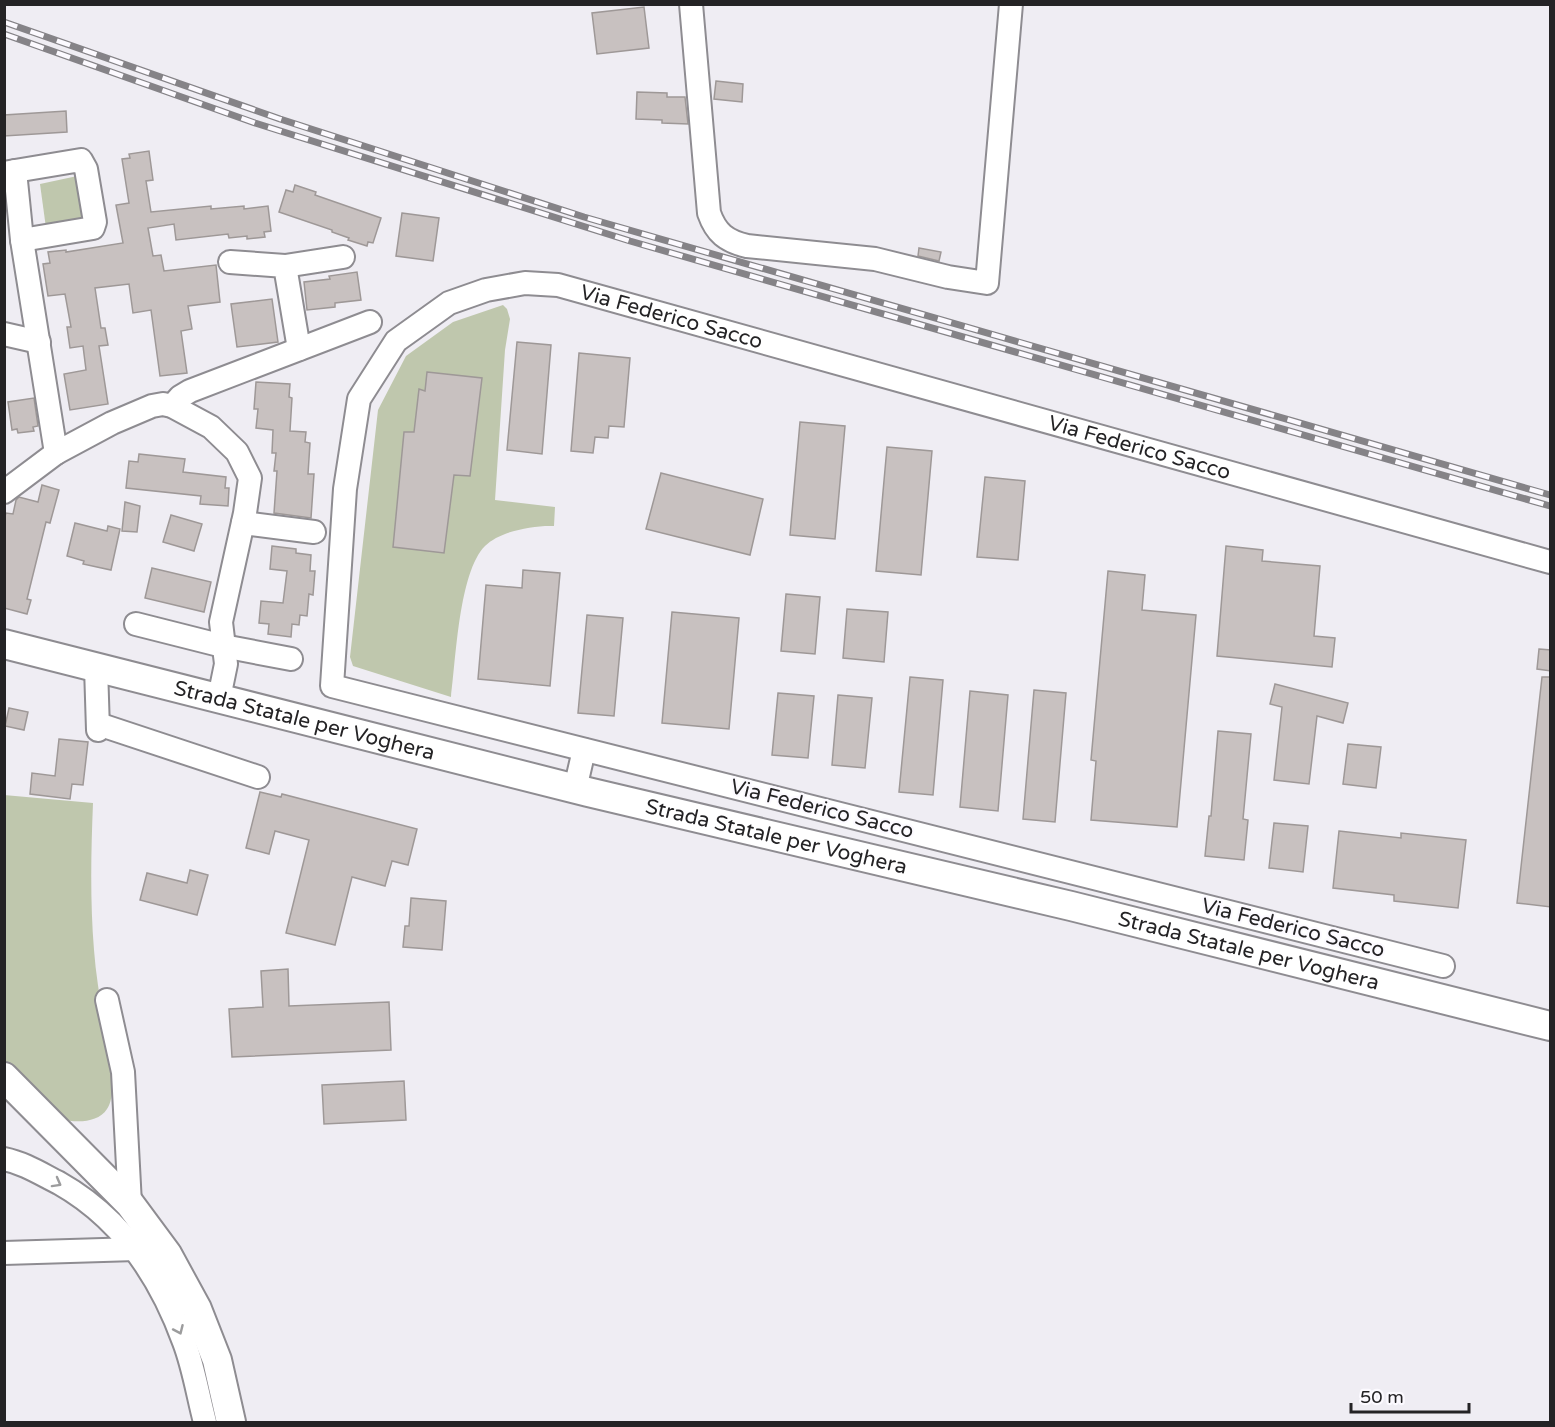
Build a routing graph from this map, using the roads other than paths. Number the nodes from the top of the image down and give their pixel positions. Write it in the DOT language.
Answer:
graph roads {
  1 [pos="691,4"];
  2 [pos="1011,4"];
  3 [pos="10,172"];
  4 [pos="22,240"];
  5 [pos="343,256"];
  6 [pos="231,262"];
  7 [pos="285,266"];
  8 [pos="370,322"];
  9 [pos="4,334"];
  10 [pos="39,342"];
  11 [pos="298,348"];
  12 [pos="172,406"];
  13 [pos="56,453"];
  14 [pos="4,492"];
  15 [pos="243,522"];
  16 [pos="314,532"];
  17 [pos="1551,562"];
  18 [pos="136,624"];
  19 [pos="4,644"];
  20 [pos="224,646"];
  21 [pos="291,659"];
  22 [pos="96,667"];
  23 [pos="219,698"];
  24 [pos="585,750"];
  25 [pos="258,777"];
  26 [pos="575,789"];
  27 [pos="1312,934"];
  28 [pos="1305,965"];
  29 [pos="1443,966"];
  30 [pos="107,1000"];
  31 [pos="1551,1026"];
  32 [pos="4,1077"];
  33 [pos="4,1159"];
  34 [pos="130,1204"];
  35 [pos="136,1249"];
  36 [pos="4,1253"];
  37 [pos="205,1422"];
  38 [pos="231,1422"];
  1 -- 2 [label="street"];
  3 -- 4 [label="street"];
  3 -- 4 [label="street"];
  4 -- 10 [label="street"];
  5 -- 7 [label="street"];
  6 -- 7 [label="street"];
  7 -- 11 [label="street"];
  8 -- 11 [label="street"];
  9 -- 10 [label="street"];
  10 -- 13 [label="street"];
  11 -- 12 [label="street"];
  12 -- 13 [label="street"];
  12 -- 15 [label="street"];
  13 -- 14 [label="street"];
  15 -- 16 [label="street"];
  15 -- 20 [label="street"];
  17 -- 24 [label="street, Via Federico Sacco"];
  18 -- 20 [label="street"];
  19 -- 22 [label="main road, Strada Statale per Voghera"];
  20 -- 21 [label="street"];
  20 -- 23 [label="street"];
  22 -- 23 [label="main road, Strada Statale per Voghera"];
  22 -- 25 [label="street"];
  23 -- 26 [label="main road, Strada Statale per Voghera"];
  24 -- 26 [label="street"];
  24 -- 27 [label="street, Via Federico Sacco"];
  26 -- 28 [label="main road, Strada Statale per Voghera"];
  27 -- 28 [label="street"];
  27 -- 29 [label="street, Via Federico Sacco"];
  28 -- 31 [label="main road, Strada Statale per Voghera"];
  30 -- 34 [label="street"];
  32 -- 34 [label="main road"];
  33 -- 35 [label="street, one-way"];
  34 -- 38 [label="main road"];
  35 -- 36 [label="street"];
  35 -- 37 [label="street, one-way"];
}
